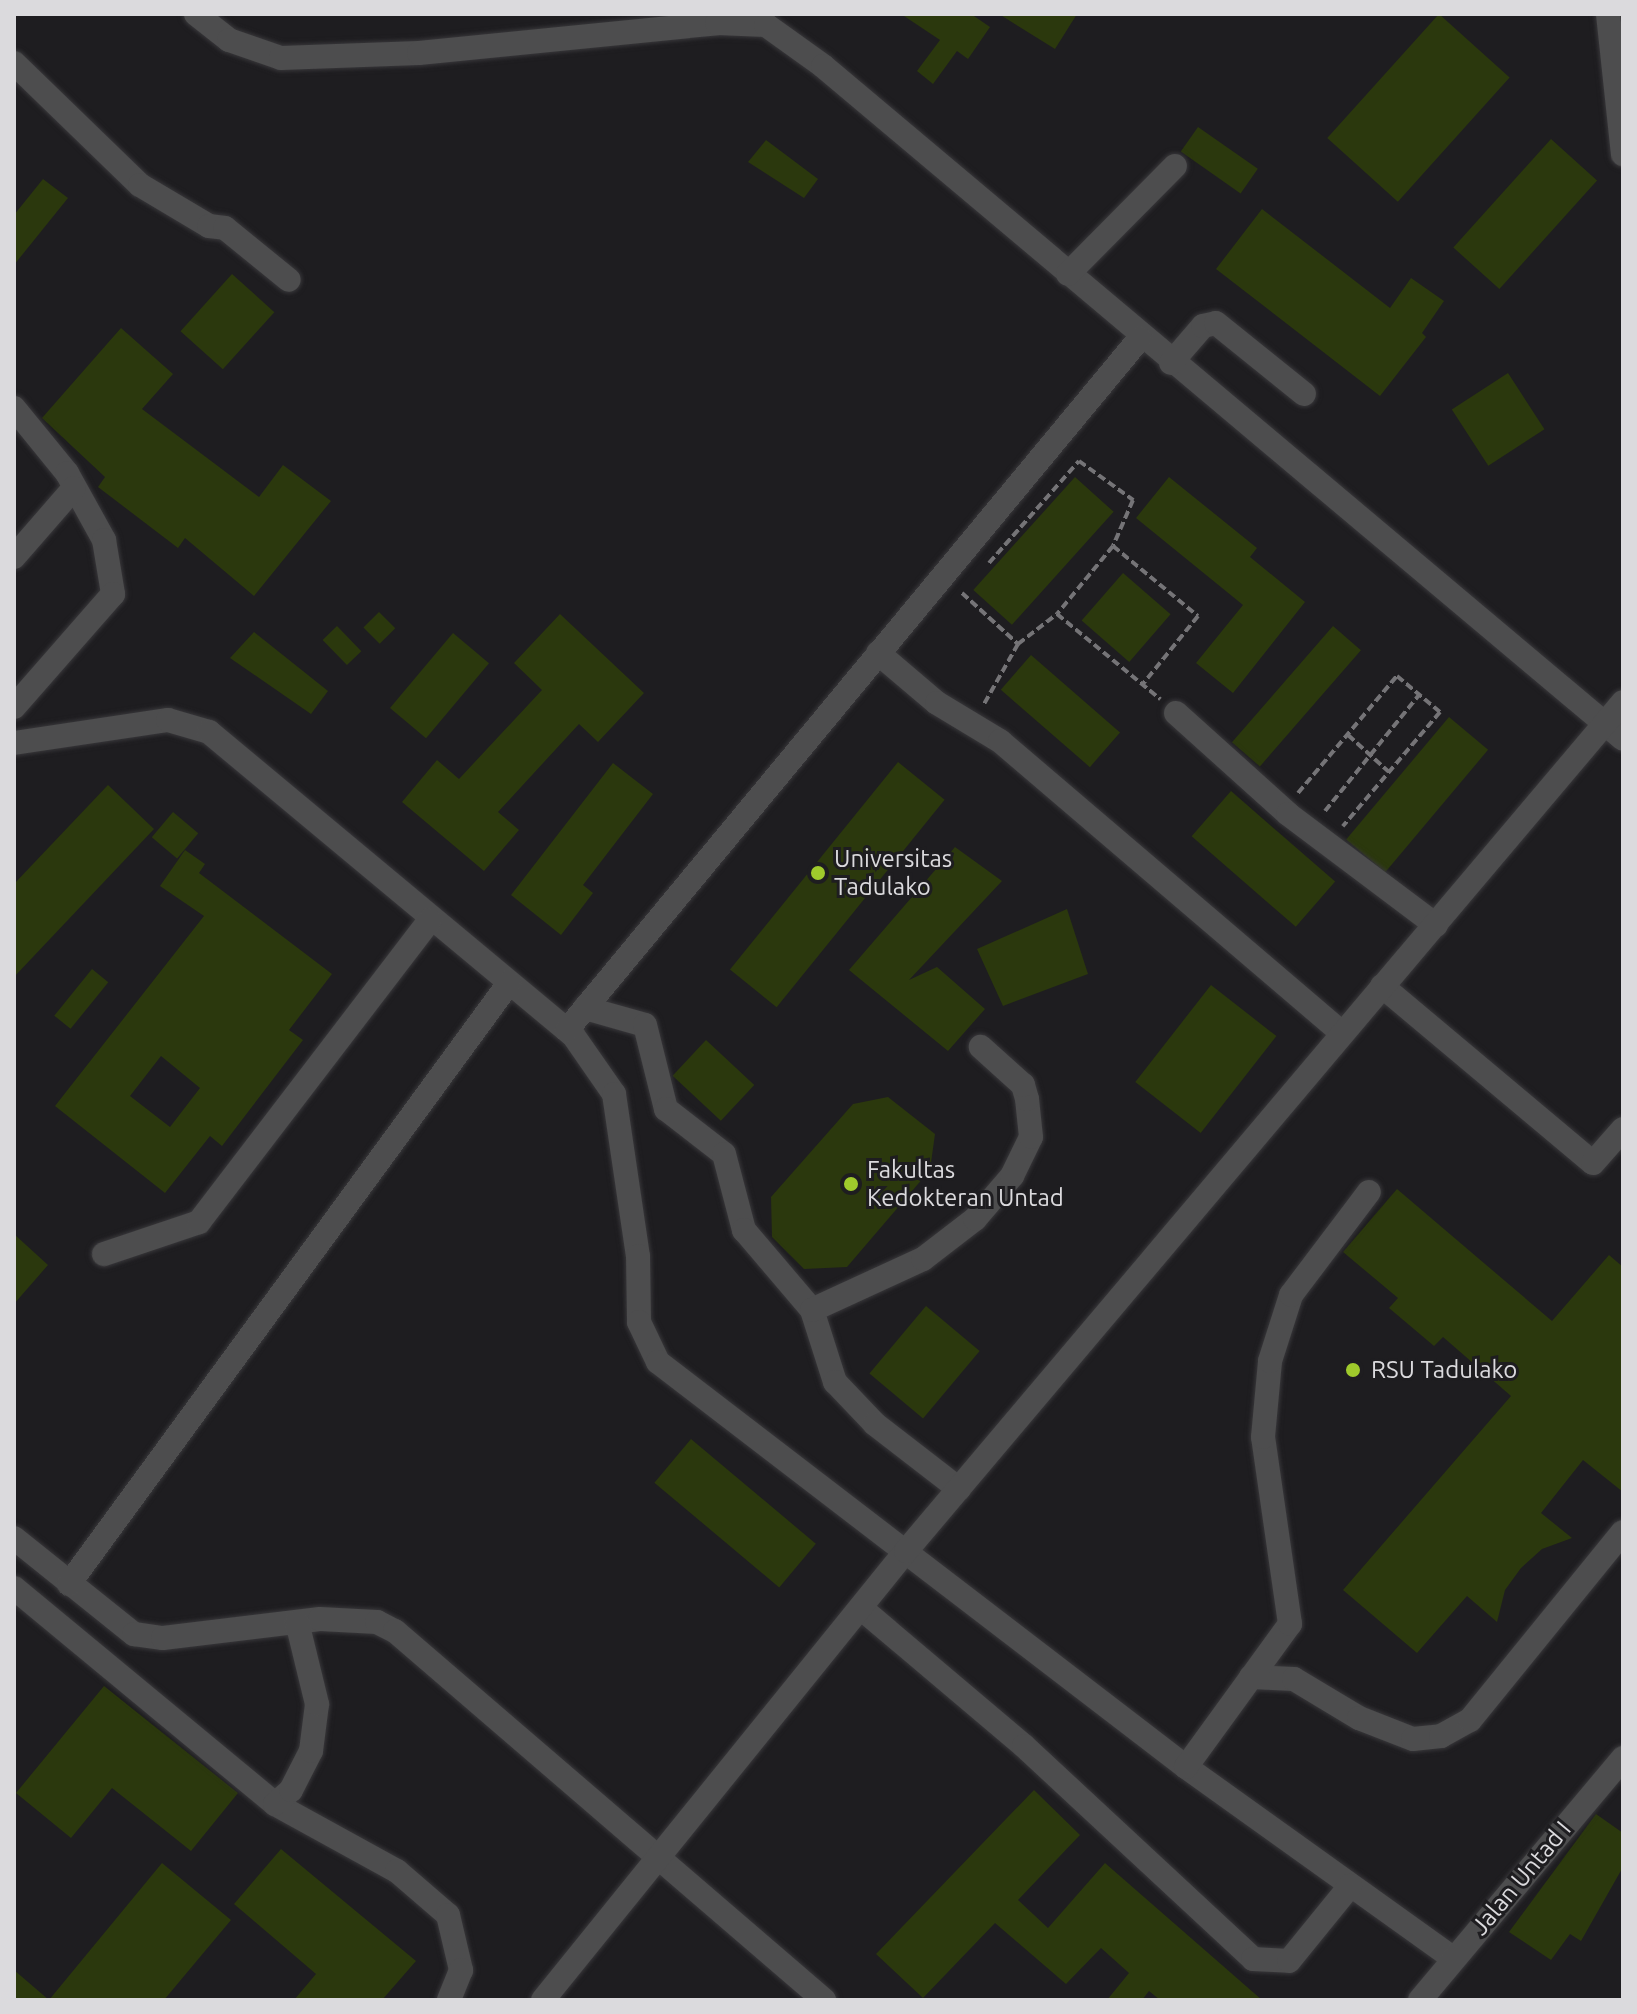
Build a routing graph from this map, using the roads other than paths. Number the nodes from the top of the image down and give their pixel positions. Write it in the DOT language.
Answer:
graph roads {
  1 [pos="196,14"];
  2 [pos="1608,14"];
  3 [pos="752,18"];
  4 [pos="14,63"];
  5 [pos="1623,154"];
  6 [pos="1175,166"];
  7 [pos="1068,274"];
  8 [pos="289,280"];
  9 [pos="1140,338"];
  10 [pos="1171,363"];
  11 [pos="1304,394"];
  12 [pos="14,408"];
  13 [pos="74,488"];
  14 [pos="14,557"];
  15 [pos="878,653"];
  16 [pos="1623,702"];
  17 [pos="14,707"];
  18 [pos="1176,713"];
  19 [pos="1615,733"];
  20 [pos="14,743"];
  21 [pos="430,920"];
  22 [pos="1436,925"];
  23 [pos="509,983"];
  24 [pos="1382,986"];
  25 [pos="585,1008"];
  26 [pos="567,1030"];
  27 [pos="1341,1032"];
  28 [pos="981,1047"];
  29 [pos="1623,1129"];
  30 [pos="1369,1192"];
  31 [pos="104,1254"];
  32 [pos="812,1310"];
  33 [pos="959,1489"];
  34 [pos="1623,1532"];
  35 [pos="14,1538"];
  36 [pos="906,1551"];
  37 [pos="69,1584"];
  38 [pos="14,1588"];
  39 [pos="862,1609"];
  40 [pos="297,1622"];
  41 [pos="1251,1677"];
  42 [pos="1623,1758"];
  43 [pos="1186,1767"];
  44 [pos="275,1804"];
  45 [pos="664,1858"];
  46 [pos="1350,1886"];
  47 [pos="1453,1958"];
  48 [pos="449,2000"];
  49 [pos="543,2000"];
  50 [pos="824,2000"];
  51 [pos="1420,2000"];
  1 -- 3 [label="street"];
  2 -- 5 [label="street"];
  3 -- 7 [label="street"];
  4 -- 8 [label="street"];
  6 -- 7 [label="street"];
  7 -- 9 [label="street"];
  9 -- 10 [label="street"];
  9 -- 15 [label="street"];
  10 -- 11 [label="street"];
  10 -- 19 [label="street"];
  12 -- 13 [label="street"];
  13 -- 14 [label="street"];
  13 -- 17 [label="street"];
  15 -- 25 [label="street"];
  15 -- 27 [label="street"];
  16 -- 19 [label="street"];
  18 -- 22 [label="street"];
  19 -- 22 [label="street"];
  20 -- 21 [label="street"];
  21 -- 23 [label="street"];
  21 -- 31 [label="street"];
  22 -- 24 [label="street"];
  23 -- 26 [label="street"];
  23 -- 37 [label="street"];
  24 -- 27 [label="street"];
  24 -- 29 [label="street"];
  25 -- 26 [label="street"];
  25 -- 32 [label="street"];
  26 -- 36 [label="street"];
  27 -- 33 [label="street"];
  28 -- 32 [label="street"];
  30 -- 41 [label="street"];
  32 -- 33 [label="street"];
  33 -- 36 [label="street"];
  34 -- 41 [label="street"];
  35 -- 37 [label="street"];
  36 -- 39 [label="street"];
  36 -- 43 [label="street"];
  37 -- 40 [label="street"];
  38 -- 44 [label="street"];
  39 -- 45 [label="street"];
  39 -- 46 [label="street"];
  40 -- 44 [label="street"];
  40 -- 45 [label="street"];
  41 -- 43 [label="street"];
  42 -- 47 [label="street, Jalan Untad I"];
  43 -- 46 [label="street"];
  44 -- 48 [label="street"];
  45 -- 49 [label="street"];
  45 -- 50 [label="street"];
  46 -- 47 [label="street"];
  47 -- 51 [label="street, Jalan Untad I"];
}
